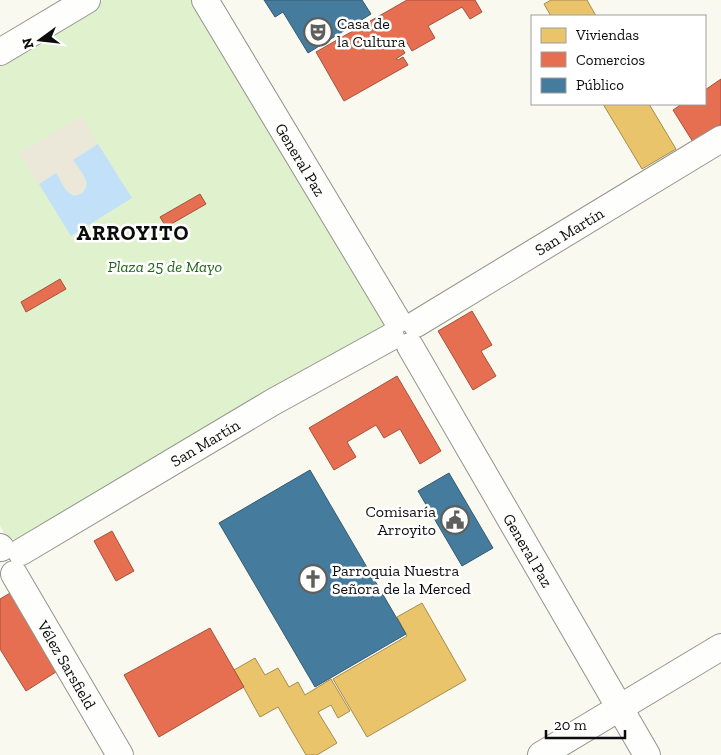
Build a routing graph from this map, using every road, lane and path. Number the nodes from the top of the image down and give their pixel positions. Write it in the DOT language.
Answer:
graph roads {
  1 [pos="87,0"];
  2 [pos="205,0"];
  3 [pos="0,52"];
  4 [pos="721,139"];
  5 [pos="404,332"];
  6 [pos="6,557"];
  7 [pos="721,647"];
  8 [pos="619,709"];
  9 [pos="120,755"];
  10 [pos="541,755"];
  11 [pos="647,755"];
  1 -- 3 [label="street"];
  2 -- 5 [label="street, General Paz"];
  4 -- 5 [label="street, San Martín"];
  5 -- 6 [label="street, San Martín"];
  5 -- 8 [label="street, General Paz"];
  6 -- 9 [label="street, Vélez Sarsfield"];
  7 -- 8 [label="street"];
  8 -- 10 [label="street"];
  8 -- 11 [label="street, General Paz"];
}
